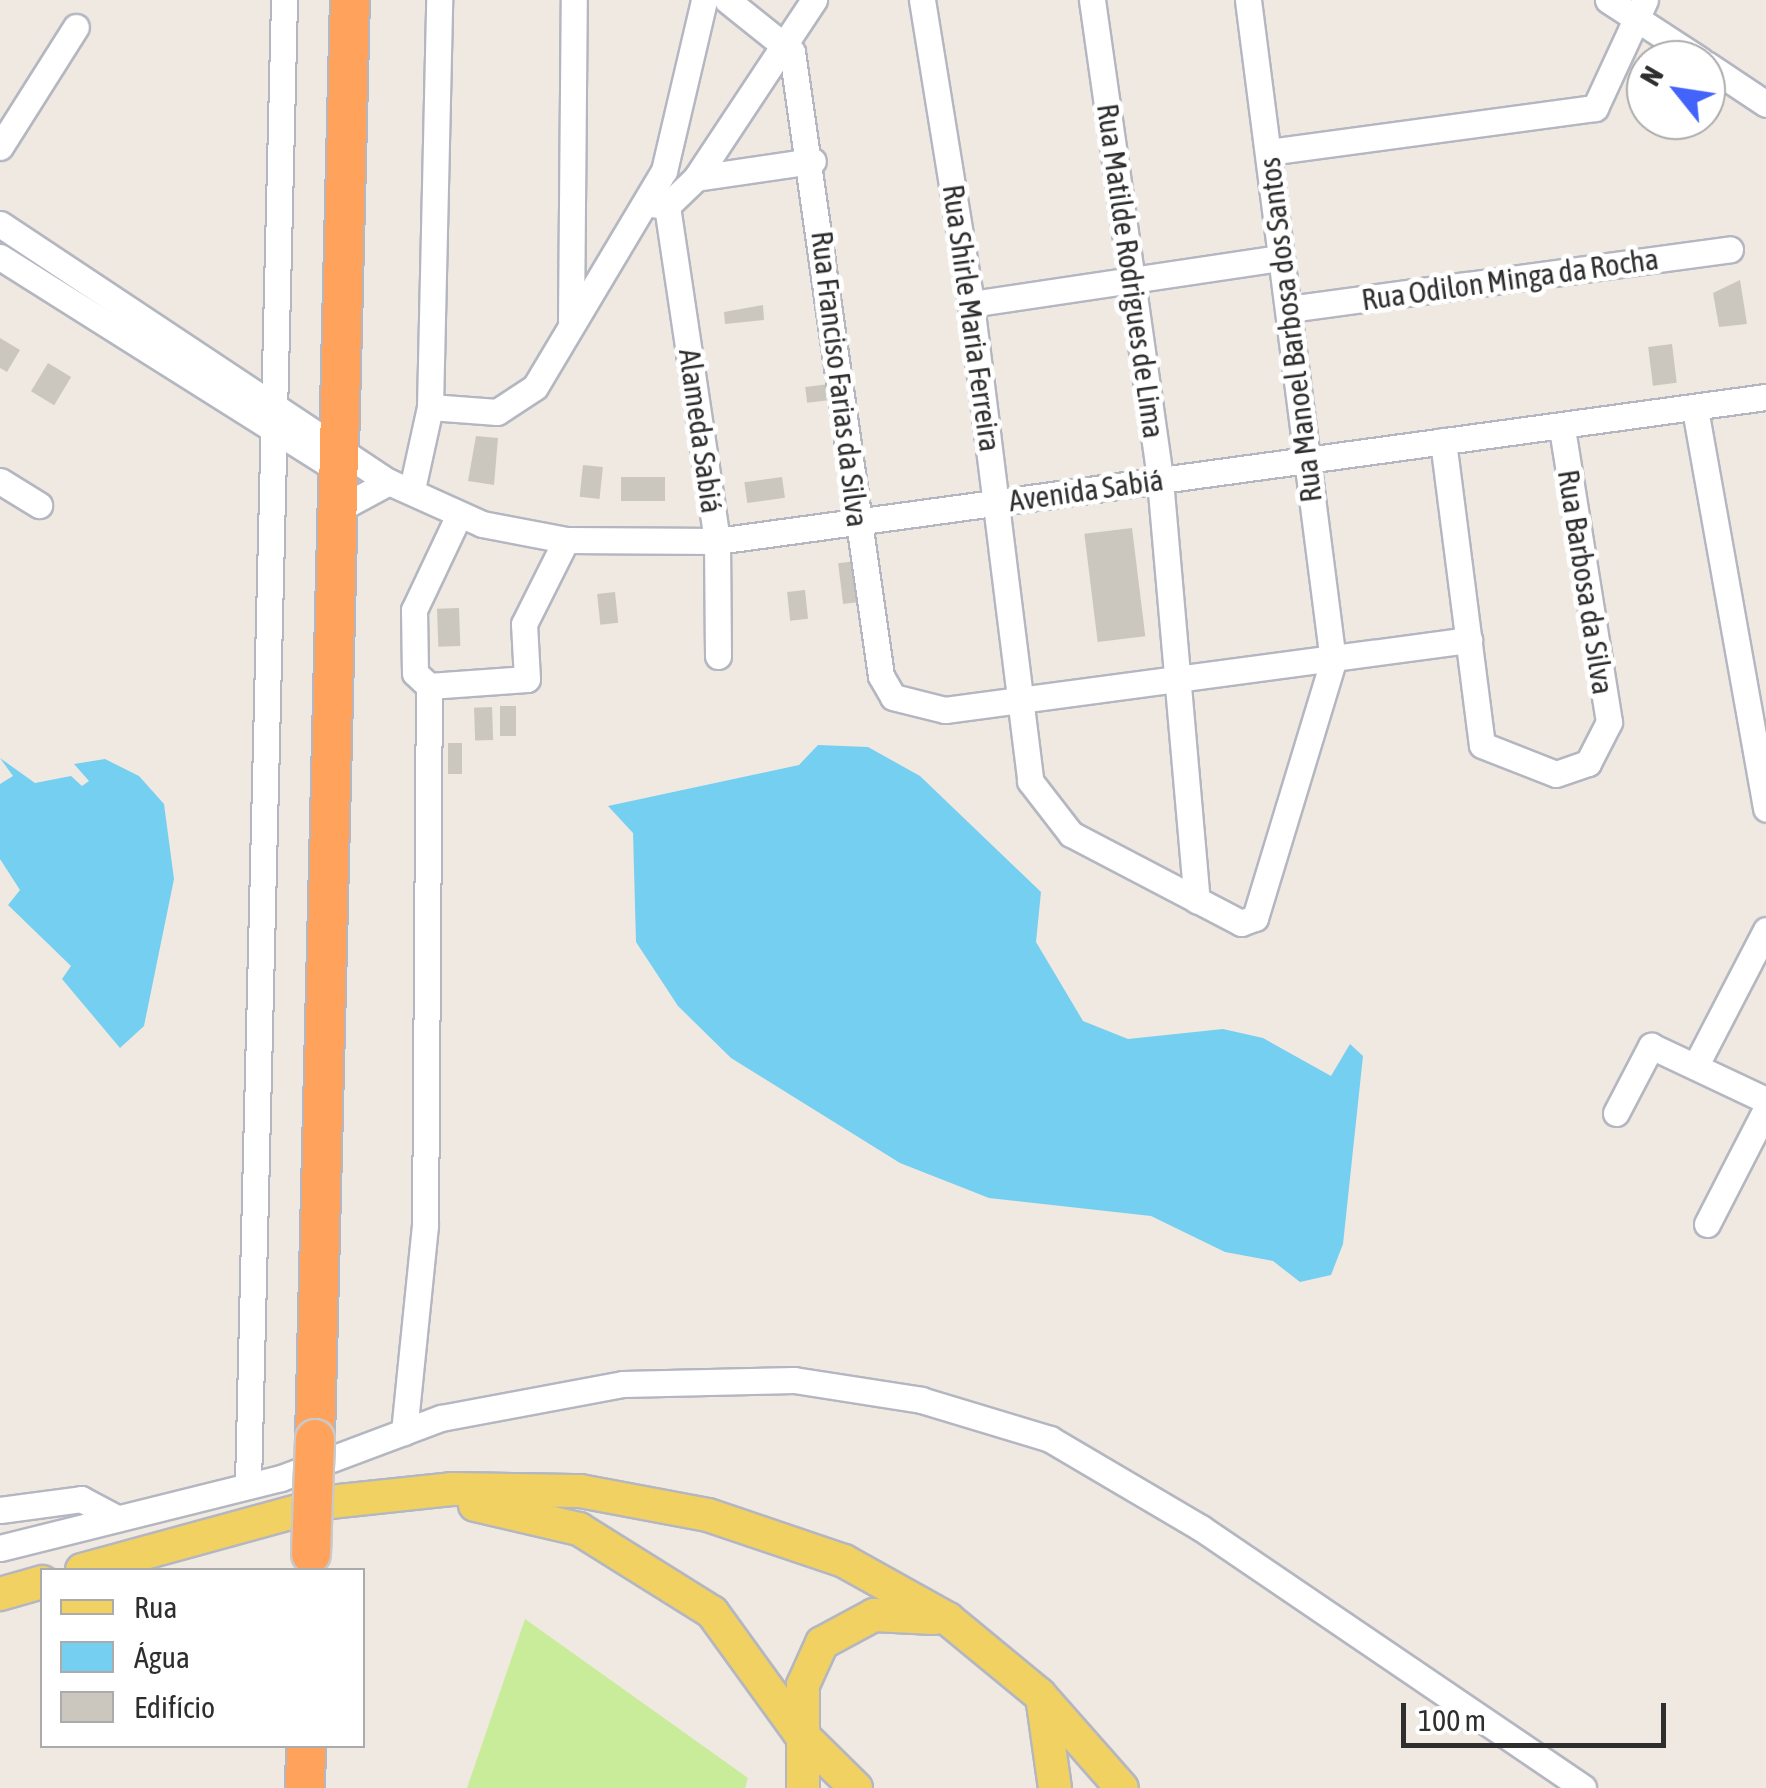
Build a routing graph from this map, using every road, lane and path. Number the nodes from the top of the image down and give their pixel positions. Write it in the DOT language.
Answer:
graph roads {
  1 [pos="284,0"];
  2 [pos="350,0"];
  3 [pos="439,0"];
  4 [pos="574,0"];
  5 [pos="704,0"];
  6 [pos="727,0"];
  7 [pos="814,0"];
  8 [pos="922,0"];
  9 [pos="1092,0"];
  10 [pos="1248,0"];
  11 [pos="1608,0"];
  12 [pos="1641,9"];
  13 [pos="76,27"];
  14 [pos="1677,40"];
  15 [pos="783,42"];
  16 [pos="1726,77"];
  17 [pos="1766,104"];
  18 [pos="0,146"];
  19 [pos="1268,152"];
  20 [pos="814,161"];
  21 [pos="696,178"];
  22 [pos="658,205"];
  23 [pos="0,224"];
  24 [pos="1730,250"];
  25 [pos="0,257"];
  26 [pos="1279,258"];
  27 [pos="1134,284"];
  28 [pos="971,304"];
  29 [pos="1290,309"];
  30 [pos="571,322"];
  31 [pos="1766,397"];
  32 [pos="277,407"];
  33 [pos="430,407"];
  34 [pos="1695,409"];
  35 [pos="1562,429"];
  36 [pos="275,437"];
  37 [pos="1443,441"];
  38 [pos="338,455"];
  39 [pos="1305,462"];
  40 [pos="0,480"];
  41 [pos="1160,480"];
  42 [pos="400,486"];
  43 [pos="998,502"];
  44 [pos="39,505"];
  45 [pos="338,510"];
  46 [pos="460,515"];
  47 [pos="858,522"];
  48 [pos="566,540"];
  49 [pos="717,541"];
  50 [pos="1468,640"];
  51 [pos="718,656"];
  52 [pos="1333,661"];
  53 [pos="1181,680"];
  54 [pos="429,686"];
  55 [pos="1020,698"];
  56 [pos="1766,809"];
  57 [pos="1197,900"];
  58 [pos="1766,930"];
  59 [pos="1696,1065"];
  60 [pos="1766,1100"];
  61 [pos="1766,1109"];
  62 [pos="1616,1113"];
  63 [pos="1707,1224"];
  64 [pos="404,1432"];
  65 [pos="248,1484"];
  66 [pos="330,1502"];
  67 [pos="0,1510"];
  68 [pos="116,1518"];
  69 [pos="0,1548"];
  70 [pos="311,1562"];
  71 [pos="89,1568"];
  72 [pos="40,1583"];
  73 [pos="0,1594"];
  74 [pos="948,1620"];
  75 [pos="1040,1694"];
  76 [pos="799,1732"];
  77 [pos="306,1748"];
  78 [pos="305,1788"];
  79 [pos="803,1788"];
  80 [pos="856,1788"];
  81 [pos="1055,1788"];
  82 [pos="1122,1788"];
  83 [pos="1583,1788"];
  1 -- 32 [label="street"];
  2 -- 38 [label="highway"];
  3 -- 33 [label="street"];
  4 -- 30 [label="street"];
  5 -- 22 [label="street"];
  6 -- 15 [label="street"];
  7 -- 15 [label="street"];
  8 -- 28 [label="street, Rua Shirle Maria Ferreira"];
  9 -- 27 [label="street, Rua Matilde Rodrigues de Lima"];
  10 -- 19 [label="street, Rua Manoel Barbosa dos Santos"];
  11 -- 12 [label="street"];
  12 -- 14 [label="street"];
  12 -- 19 [label="street"];
  13 -- 18 [label="street"];
  15 -- 20 [label="street, Rua Franciso Farias da Silva"];
  15 -- 21 [label="street"];
  16 -- 17 [label="street"];
  19 -- 26 [label="street, Rua Manoel Barbosa dos Santos"];
  20 -- 21 [label="street"];
  20 -- 47 [label="street, Rua Franciso Farias da Silva"];
  21 -- 22 [label="street"];
  22 -- 30 [label="street"];
  22 -- 49 [label="street, Alameda Sabiá"];
  23 -- 32 [label="street"];
  24 -- 29 [label="street, Rua Odilon Minga da Rocha"];
  25 -- 36 [label="street"];
  26 -- 27 [label="street"];
  26 -- 29 [label="street, Rua Manoel Barbosa dos Santos"];
  27 -- 28 [label="street"];
  27 -- 41 [label="street, Rua Matilde Rodrigues de Lima"];
  28 -- 43 [label="street, Rua Shirle Maria Ferreira"];
  29 -- 39 [label="street, Rua Manoel Barbosa dos Santos"];
  30 -- 33 [label="street"];
  31 -- 34 [label="street, Avenida Sabiá"];
  32 -- 36 [label="street"];
  32 -- 38 [label="street"];
  33 -- 42 [label="street"];
  34 -- 35 [label="street, Avenida Sabiá"];
  34 -- 56 [label="street"];
  35 -- 37 [label="street, Avenida Sabiá"];
  35 -- 50 [label="street, Rua Barbosa da Silva"];
  36 -- 38 [label="street"];
  36 -- 65 [label="street"];
  37 -- 39 [label="street, Avenida Sabiá"];
  37 -- 50 [label="street"];
  38 -- 42 [label="street, Avenida Sabiá"];
  38 -- 45 [label="highway"];
  39 -- 41 [label="street, Avenida Sabiá"];
  39 -- 52 [label="street, Rua Manoel Barbosa dos Santos"];
  40 -- 44 [label="street"];
  41 -- 43 [label="street, Avenida Sabiá"];
  41 -- 53 [label="street, Rua Matilde Rodrigues de Lima"];
  42 -- 45 [label="street"];
  42 -- 46 [label="street, Avenida Sabiá"];
  43 -- 47 [label="street, Avenida Sabiá"];
  43 -- 55 [label="street, Rua Shirle Maria Ferreira"];
  45 -- 70 [label="highway, bridge"];
  46 -- 48 [label="street, Avenida Sabiá"];
  46 -- 54 [label="street"];
  47 -- 49 [label="street, Avenida Sabiá"];
  47 -- 55 [label="street, Rua Franciso Farias da Silva"];
  48 -- 49 [label="street, Avenida Sabiá"];
  48 -- 54 [label="street"];
  49 -- 51 [label="street, Alameda Sabiá"];
  50 -- 52 [label="street"];
  52 -- 53 [label="street"];
  52 -- 57 [label="street"];
  53 -- 55 [label="street"];
  53 -- 57 [label="street, Rua Matilde Rodrigues de Lima"];
  54 -- 64 [label="street"];
  55 -- 57 [label="street, Rua Shirle Maria Ferreira"];
  58 -- 59 [label="street"];
  59 -- 60 [label="street"];
  59 -- 62 [label="street"];
  61 -- 63 [label="street"];
  64 -- 65 [label="street"];
  64 -- 83 [label="street"];
  65 -- 68 [label="street"];
  66 -- 71 [label="main road"];
  66 -- 74 [label="main road"];
  66 -- 76 [label="main road"];
  67 -- 68 [label="street"];
  68 -- 69 [label="street"];
  72 -- 73 [label="main road"];
  74 -- 75 [label="main road"];
  74 -- 76 [label="main road"];
  75 -- 81 [label="main road"];
  75 -- 82 [label="main road"];
  76 -- 79 [label="main road"];
  76 -- 80 [label="main road"];
  77 -- 78 [label="highway"];
}
